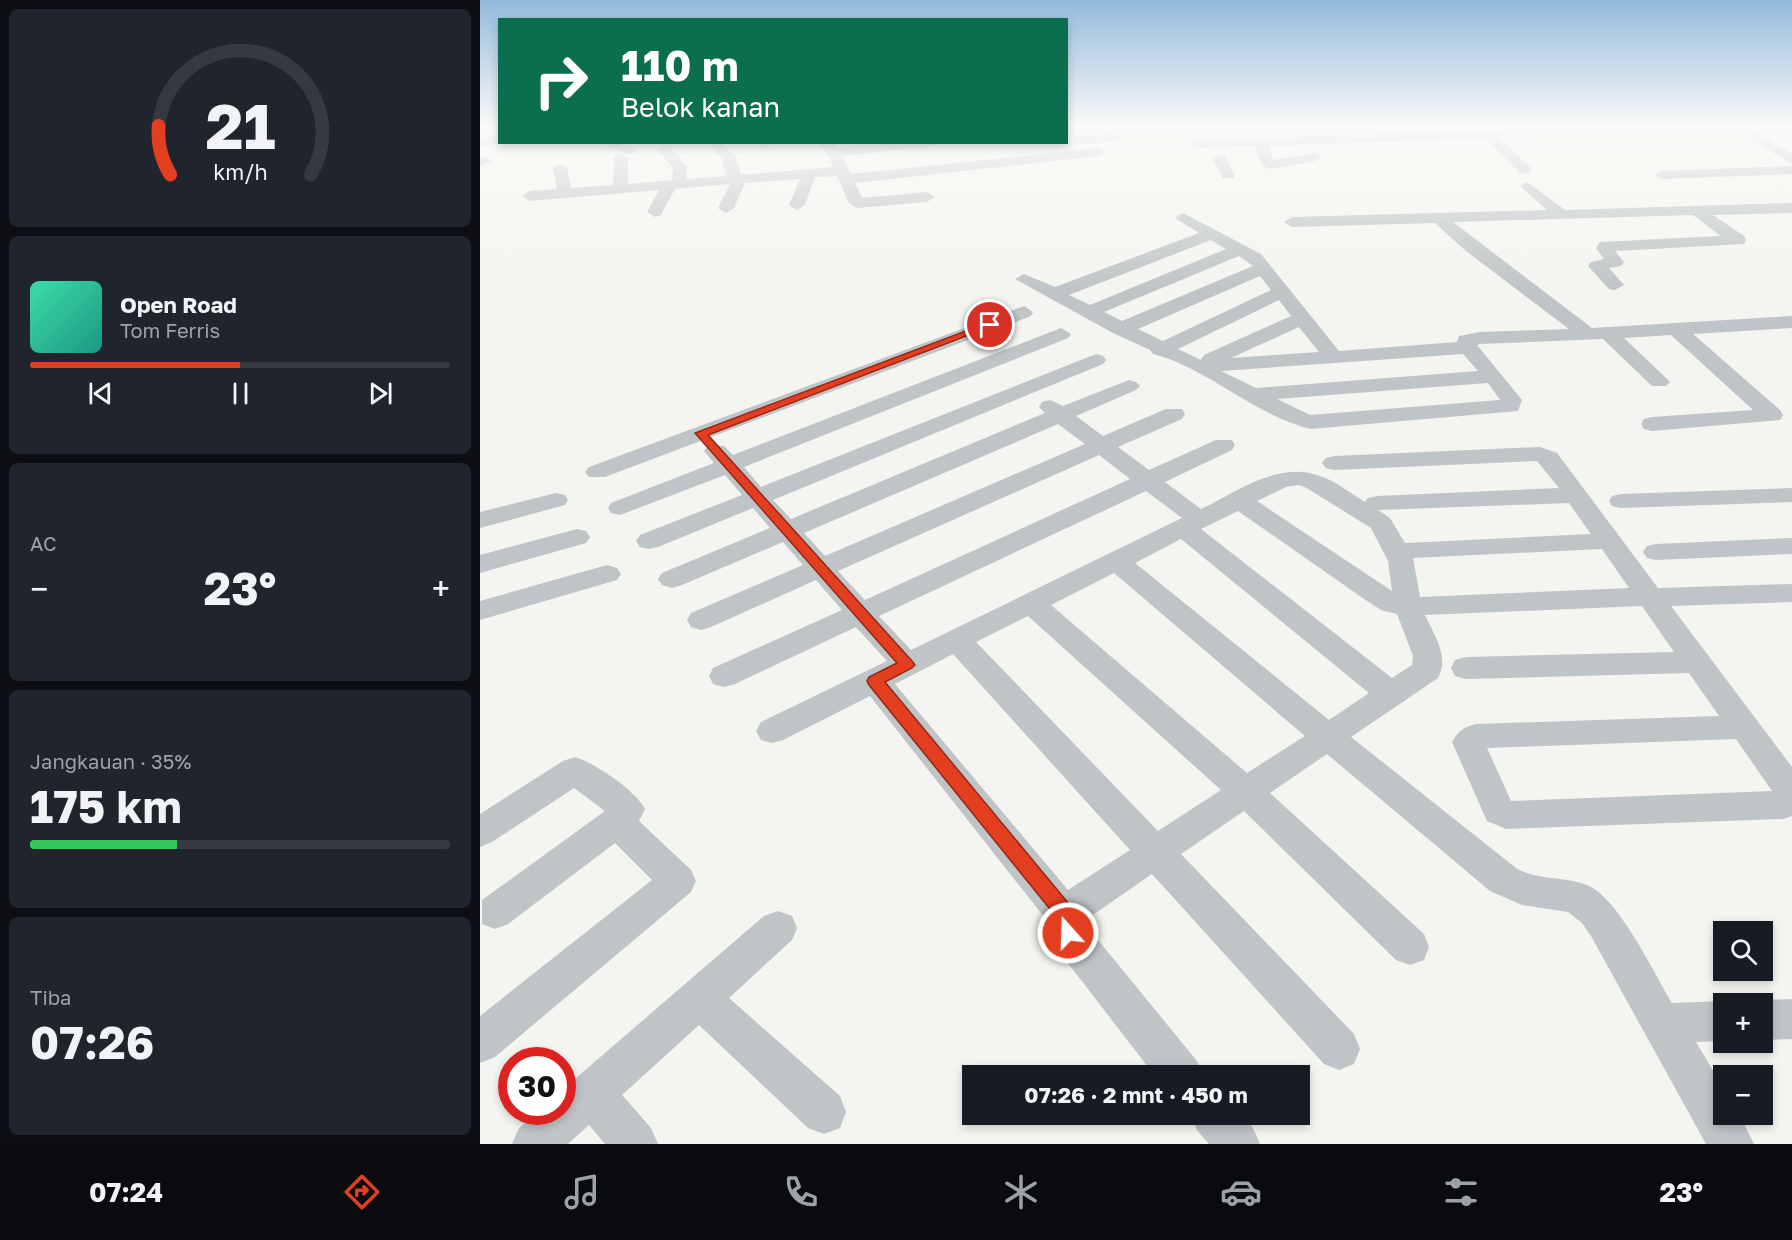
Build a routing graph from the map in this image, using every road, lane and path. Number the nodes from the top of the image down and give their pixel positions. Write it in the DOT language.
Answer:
graph roads {
  1 [pos="563,181"];
  2 [pos="621,181"];
  3 [pos="707,181"];
  4 [pos="736,181"];
  5 [pos="807,181"];
  6 [pos="846,181"];
  7 [pos="674,184"];
  8 [pos="1527,186"];
  9 [pos="620,189"];
  10 [pos="565,193"];
  11 [pos="1678,195"];
  12 [pos="530,196"];
  13 [pos="927,197"];
  14 [pos="797,205"];
  15 [pos="726,208"];
  16 [pos="1792,208"];
  17 [pos="655,212"];
  18 [pos="1701,212"];
  19 [pos="1563,216"];
  20 [pos="1183,218"];
  21 [pos="1439,218"];
  22 [pos="1292,222"];
  23 [pos="1212,234"];
  24 [pos="1240,249"];
  25 [pos="1264,268"];
  26 [pos="1024,279"];
  27 [pos="1615,285"];
  28 [pos="1282,292"];
  29 [pos="1054,294"];
  30 [pos="1024,312"];
  31 [pos="1088,312"];
  32 [pos="1302,318"];
  33 [pos="1792,322"];
  34 [pos="1120,329"];
  35 [pos="1676,329"];
  36 [pos="1061,334"];
  37 [pos="1598,334"];
  38 [pos="956,338"];
  39 [pos="1468,347"];
  40 [pos="1160,350"];
  41 [pos="1334,358"];
  42 [pos="1096,360"];
  43 [pos="990,363"];
  44 [pos="1197,366"];
  45 [pos="1494,376"];
  46 [pos="1659,382"];
  47 [pos="1129,386"];
  48 [pos="1026,389"];
  49 [pos="1253,396"];
  50 [pos="1174,414"];
  51 [pos="1060,415"];
  52 [pos="1652,424"];
  53 [pos="701,433"];
  54 [pos="1224,445"];
  55 [pos="1102,446"];
  56 [pos="1334,463"];
  57 [pos="728,464"];
  58 [pos="597,472"];
  59 [pos="1148,481"];
  60 [pos="1575,495"];
  61 [pos="1792,495"];
  62 [pos="758,497"];
  63 [pos="556,500"];
  64 [pos="1239,500"];
  65 [pos="1621,501"];
  66 [pos="1377,503"];
  67 [pos="620,508"];
  68 [pos="480,520"];
  69 [pos="1191,524"];
  70 [pos="787,530"];
  71 [pos="577,537"];
  72 [pos="649,541"];
  73 [pos="1609,541"];
  74 [pos="1792,546"];
  75 [pos="1410,550"];
  76 [pos="1656,552"];
  77 [pos="1116,561"];
  78 [pos="480,564"];
  79 [pos="821,568"];
  80 [pos="607,573"];
  81 [pos="672,579"];
  82 [pos="1792,593"];
  83 [pos="1648,595"];
  84 [pos="1031,603"];
  85 [pos="1408,608"];
  86 [pos="480,611"];
  87 [pos="862,614"];
  88 [pos="701,620"];
  89 [pos="957,640"];
  90 [pos="1698,662"];
  91 [pos="907,665"];
  92 [pos="1466,668"];
  93 [pos="724,676"];
  94 [pos="875,681"];
  95 [pos="1391,694"];
  96 [pos="1744,727"];
  97 [pos="772,731"];
  98 [pos="1325,737"];
  99 [pos="1245,791"];
  100 [pos="1792,798"];
  101 [pos="617,822"];
  102 [pos="480,832"];
  103 [pos="1154,852"];
  104 [pos="495,912"];
  105 [pos="1067,916"];
  106 [pos="778,927"];
  107 [pos="1410,947"];
  108 [pos="699,998"];
  109 [pos="1792,1019"];
  110 [pos="1773,1020"];
  111 [pos="1713,1021"];
  112 [pos="1674,1023"];
  113 [pos="480,1042"];
  114 [pos="1339,1049"];
  115 [pos="1173,1065"];
  116 [pos="591,1094"];
  117 [pos="824,1112"];
  118 [pos="1222,1125"];
  119 [pos="535,1144"];
  120 [pos="635,1144"];
  121 [pos="1237,1144"];
  122 [pos="1731,1144"];
  1 -- 10 [label="street"];
  2 -- 9 [label="street"];
  3 -- 7 [label="street"];
  4 -- 15 [label="street"];
  5 -- 14 [label="street"];
  6 -- 13 [label="street"];
  7 -- 9 [label="street"];
  7 -- 17 [label="street"];
  8 -- 19 [label="street"];
  9 -- 10 [label="street"];
  10 -- 12 [label="street"];
  11 -- 18 [label="street"];
  16 -- 18 [label="street"];
  18 -- 19 [label="street"];
  18 -- 27 [label="street"];
  19 -- 21 [label="street"];
  20 -- 23 [label="street"];
  21 -- 22 [label="street"];
  21 -- 37 [label="street"];
  23 -- 24 [label="street"];
  23 -- 29 [label="street"];
  24 -- 25 [label="street"];
  24 -- 31 [label="street"];
  25 -- 28 [label="street"];
  25 -- 34 [label="street"];
  26 -- 29 [label="street"];
  28 -- 32 [label="street"];
  28 -- 40 [label="street"];
  29 -- 31 [label="street"];
  30 -- 38 [label="street"];
  31 -- 34 [label="street"];
  32 -- 41 [label="street"];
  32 -- 44 [label="street"];
  33 -- 35 [label="street"];
  34 -- 40 [label="street"];
  35 -- 37 [label="street"];
  35 -- 52 [label="street"];
  36 -- 43 [label="street"];
  37 -- 39 [label="street"];
  37 -- 46 [label="street"];
  38 -- 43 [label="street"];
  38 -- 53 [label="street"];
  39 -- 41 [label="street"];
  39 -- 45 [label="street"];
  40 -- 44 [label="street"];
  41 -- 44 [label="street"];
  42 -- 48 [label="street"];
  43 -- 48 [label="street"];
  43 -- 57 [label="street"];
  44 -- 49 [label="street"];
  45 -- 49 [label="street"];
  45 -- 49 [label="street"];
  47 -- 51 [label="street"];
  48 -- 51 [label="street"];
  48 -- 62 [label="street"];
  50 -- 55 [label="street"];
  51 -- 55 [label="street"];
  51 -- 70 [label="street"];
  53 -- 57 [label="street"];
  53 -- 58 [label="street"];
  54 -- 59 [label="street"];
  55 -- 59 [label="street"];
  55 -- 79 [label="street"];
  56 -- 60 [label="street"];
  57 -- 62 [label="street"];
  57 -- 67 [label="street"];
  59 -- 69 [label="street"];
  59 -- 87 [label="street"];
  60 -- 66 [label="street"];
  60 -- 73 [label="street"];
  61 -- 65 [label="street"];
  62 -- 70 [label="street"];
  62 -- 72 [label="street"];
  63 -- 68 [label="street"];
  64 -- 69 [label="street"];
  64 -- 85 [label="street"];
  64 -- 85 [label="street"];
  69 -- 77 [label="street"];
  69 -- 95 [label="street"];
  70 -- 79 [label="street"];
  70 -- 81 [label="street"];
  71 -- 78 [label="street"];
  73 -- 75 [label="street"];
  73 -- 83 [label="street"];
  74 -- 76 [label="street"];
  77 -- 84 [label="street"];
  77 -- 98 [label="street"];
  79 -- 87 [label="street"];
  79 -- 88 [label="street"];
  80 -- 86 [label="street"];
  82 -- 83 [label="street"];
  83 -- 85 [label="street"];
  83 -- 90 [label="street"];
  84 -- 89 [label="street"];
  84 -- 99 [label="street"];
  85 -- 95 [label="street"];
  87 -- 91 [label="street"];
  87 -- 93 [label="street"];
  89 -- 91 [label="street"];
  89 -- 103 [label="street"];
  90 -- 92 [label="street"];
  90 -- 96 [label="street"];
  91 -- 94 [label="street"];
  94 -- 97 [label="street"];
  94 -- 105 [label="street"];
  95 -- 98 [label="street"];
  96 -- 100 [label="street"];
  96 -- 100 [label="street"];
  98 -- 99 [label="street"];
  98 -- 122 [label="street"];
  99 -- 103 [label="street"];
  99 -- 107 [label="street"];
  101 -- 102 [label="street"];
  101 -- 104 [label="street"];
  101 -- 113 [label="street"];
  103 -- 105 [label="street"];
  103 -- 114 [label="street"];
  105 -- 115 [label="street"];
  106 -- 108 [label="street"];
  108 -- 116 [label="street"];
  108 -- 117 [label="street"];
  109 -- 110 [label="street"];
  111 -- 112 [label="street"];
  116 -- 119 [label="street"];
  116 -- 120 [label="street"];
  118 -- 121 [label="street"];
}
